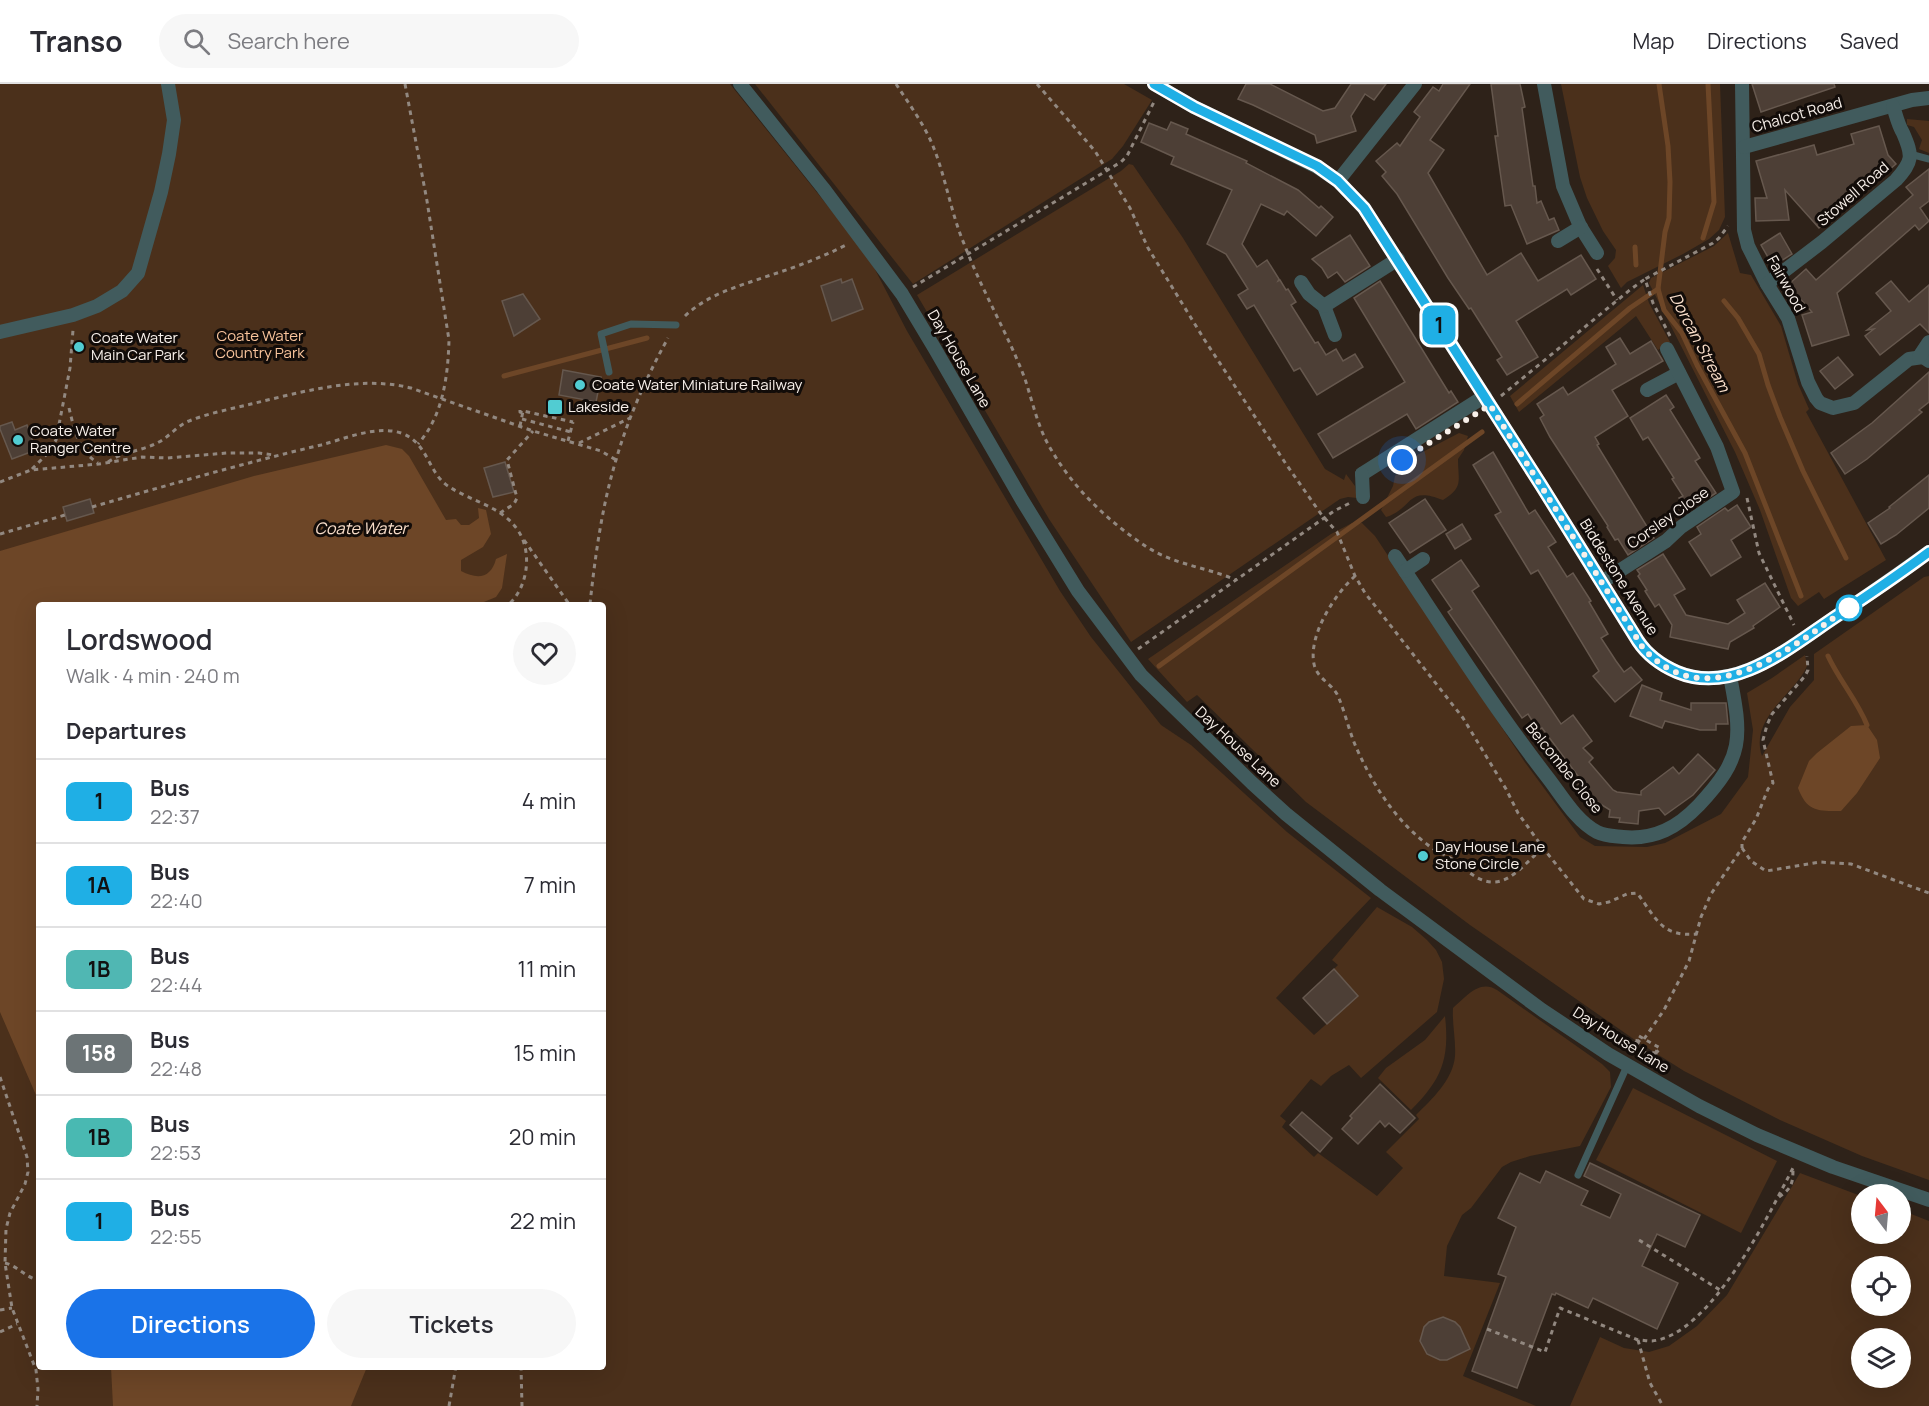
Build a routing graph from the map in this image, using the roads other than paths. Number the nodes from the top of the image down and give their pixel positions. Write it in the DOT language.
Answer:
graph roads {
  1 [pos="168,84"];
  2 [pos="740,84"];
  3 [pos="1415,84"];
  4 [pos="1544,84"];
  5 [pos="1742,84"];
  6 [pos="1158,86"];
  7 [pos="1929,98"];
  8 [pos="1893,106"];
  9 [pos="1744,147"];
  10 [pos="1910,154"];
  11 [pos="1929,159"];
  12 [pos="1338,181"];
  13 [pos="1581,227"];
  14 [pos="1558,241"];
  15 [pos="1597,253"];
  16 [pos="1398,259"];
  17 [pos="1301,282"];
  18 [pos="1767,284"];
  19 [pos="1324,306"];
  20 [pos="676,325"];
  21 [pos="0,332"];
  22 [pos="1335,335"];
  23 [pos="1929,342"];
  24 [pos="1667,350"];
  25 [pos="1924,359"];
  26 [pos="609,372"];
  27 [pos="1679,373"];
  28 [pos="1647,390"];
  29 [pos="1488,400"];
  30 [pos="1358,500"];
  31 [pos="1929,552"];
  32 [pos="1395,556"];
  33 [pos="1423,559"];
  34 [pos="1406,571"];
  35 [pos="1602,582"];
  36 [pos="1730,676"];
  37 [pos="1627,1066"];
  38 [pos="1578,1175"];
  39 [pos="1929,1200"];
  1 -- 21 [label="street"];
  2 -- 37 [label="street, Day House Lane"];
  3 -- 12 [label="street"];
  4 -- 13 [label="street"];
  5 -- 9 [label="street, Fairwood"];
  6 -- 12 [label="street, Biddestone Avenue"];
  7 -- 8 [label="street, Chalcot Road"];
  8 -- 9 [label="street, Chalcot Road"];
  8 -- 10 [label="street"];
  9 -- 18 [label="street, Fairwood"];
  10 -- 11 [label="lane"];
  10 -- 18 [label="street, Stowell Road"];
  12 -- 16 [label="street, Biddestone Avenue"];
  13 -- 14 [label="street"];
  13 -- 15 [label="street"];
  16 -- 19 [label="street"];
  16 -- 29 [label="street, Biddestone Avenue"];
  17 -- 19 [label="street"];
  18 -- 25 [label="street, Fairwood"];
  19 -- 22 [label="street"];
  20 -- 26 [label="lane"];
  23 -- 25 [label="street"];
  24 -- 27 [label="street, Corsley Close"];
  27 -- 28 [label="street"];
  27 -- 35 [label="street, Corsley Close"];
  29 -- 30 [label="street"];
  29 -- 35 [label="street, Biddestone Avenue"];
  31 -- 36 [label="street, Biddestone Avenue"];
  32 -- 34 [label="street, Belcombe Close"];
  33 -- 34 [label="street"];
  34 -- 36 [label="street, Belcombe Close"];
  35 -- 36 [label="street, Biddestone Avenue"];
  37 -- 38 [label="lane"];
  37 -- 39 [label="street, Day House Lane"];
}
